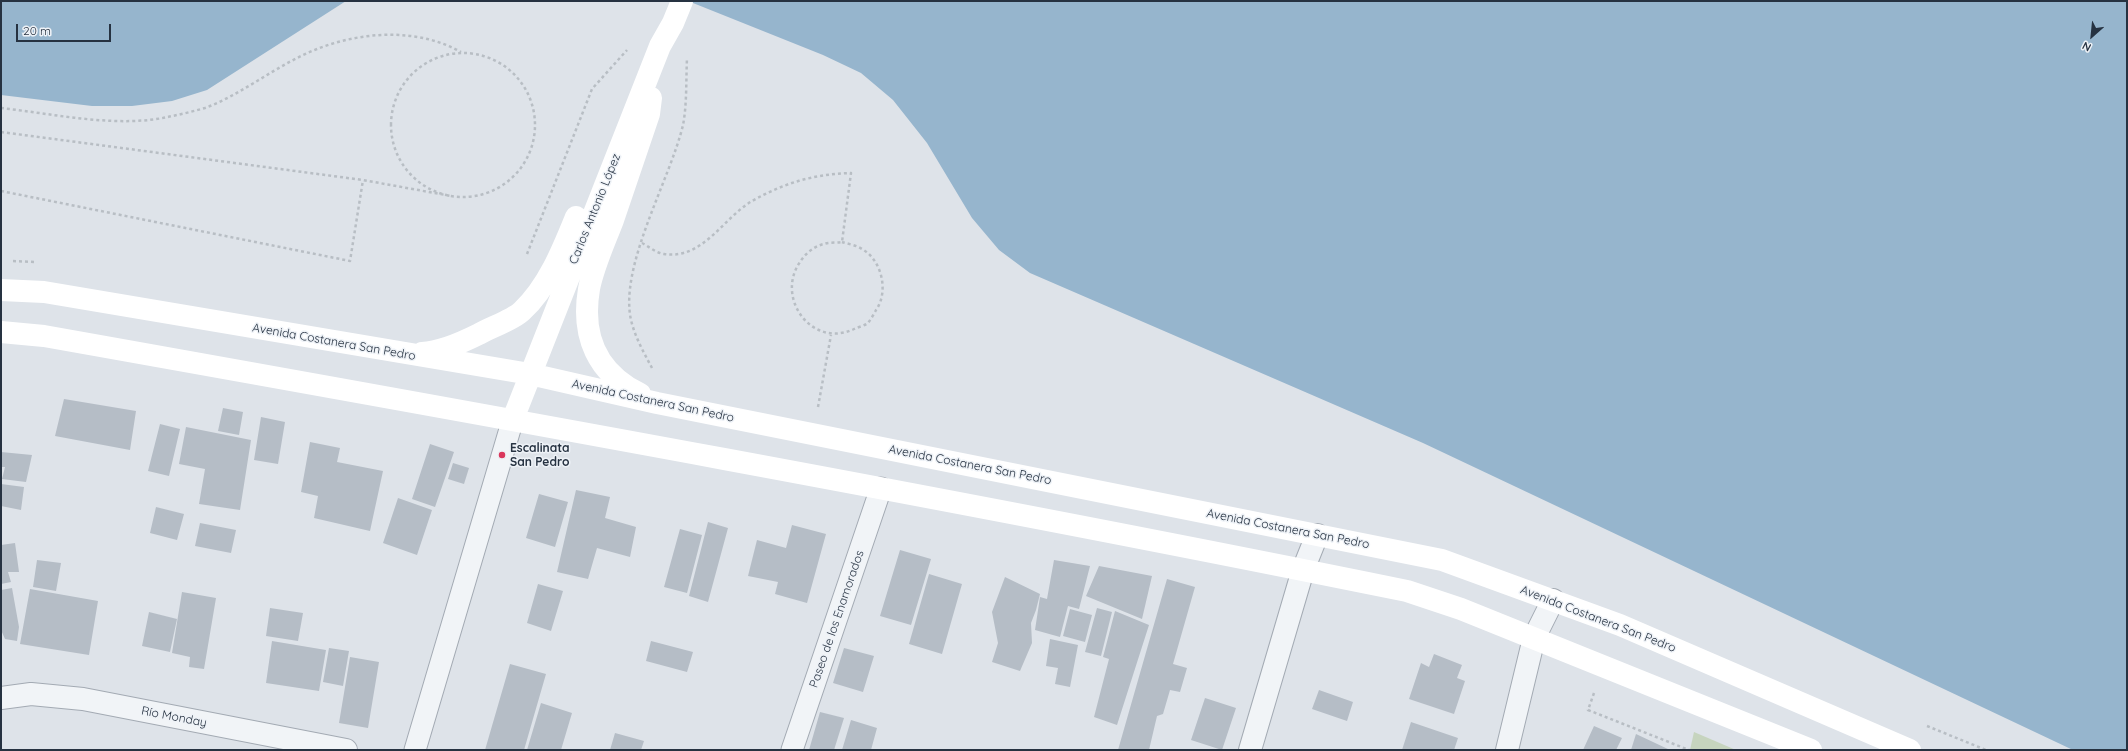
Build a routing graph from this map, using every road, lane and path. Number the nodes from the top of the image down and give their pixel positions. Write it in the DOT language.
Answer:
graph roads {
  1 [pos="682,1"];
  2 [pos="673,23"];
  3 [pos="660,46"];
  4 [pos="631,47"];
  5 [pos="461,52"];
  6 [pos="1,108"];
  7 [pos="1,132"];
  8 [pos="363,180"];
  9 [pos="1,191"];
  10 [pos="451,196"];
  11 [pos="842,242"];
  12 [pos="642,243"];
  13 [pos="526,257"];
  14 [pos="38,262"];
  15 [pos="7,263"];
  16 [pos="1,290"];
  17 [pos="1,332"];
  18 [pos="832,336"];
  19 [pos="404,354"];
  20 [pos="530,374"];
  21 [pos="654,374"];
  22 [pos="656,403"];
  23 [pos="818,412"];
  24 [pos="513,420"];
  25 [pos="881,488"];
  26 [pos="1317,535"];
  27 [pos="1303,570"];
  28 [pos="1553,600"];
  29 [pos="1534,638"];
  30 [pos="1,698"];
  31 [pos="1588,710"];
  32 [pos="1920,724"];
  33 [pos="346,750"];
  34 [pos="415,750"];
  35 [pos="792,750"];
  36 [pos="1250,750"];
  37 [pos="1507,750"];
  38 [pos="1689,750"];
  39 [pos="1811,750"];
  40 [pos="1910,750"];
  41 [pos="1986,750"];
  1 -- 2 [label="main road, Carlos Antonio López"];
  2 -- 3 [label="main road, Carlos Antonio López"];
  2 -- 12 [label="path"];
  3 -- 19 [label="main road"];
  3 -- 20 [label="main road, Carlos Antonio López"];
  3 -- 22 [label="main road"];
  4 -- 13 [label="path"];
  5 -- 6 [label="path"];
  5 -- 10 [label="path"];
  5 -- 10 [label="path"];
  7 -- 8 [label="path"];
  8 -- 9 [label="path"];
  8 -- 10 [label="path"];
  11 -- 12 [label="path"];
  11 -- 18 [label="path"];
  11 -- 18 [label="path"];
  12 -- 21 [label="path"];
  14 -- 15 [label="path"];
  16 -- 19 [label="main road, Avenida Costanera San Pedro"];
  17 -- 24 [label="main road"];
  18 -- 23 [label="path"];
  19 -- 20 [label="main road, Avenida Costanera San Pedro"];
  20 -- 22 [label="main road, Avenida Costanera San Pedro"];
  20 -- 24 [label="main road, Carlos Antonio López"];
  22 -- 26 [label="main road, Avenida Costanera San Pedro"];
  24 -- 25 [label="main road"];
  24 -- 34 [label="street"];
  25 -- 27 [label="main road"];
  25 -- 35 [label="street, Paseo de los Enamorados"];
  26 -- 27 [label="street"];
  26 -- 28 [label="main road, Avenida Costanera San Pedro"];
  27 -- 29 [label="main road"];
  27 -- 36 [label="street"];
  28 -- 29 [label="street"];
  28 -- 40 [label="main road, Avenida Costanera San Pedro"];
  29 -- 37 [label="street"];
  29 -- 39 [label="main road"];
  30 -- 33 [label="street, Río Monday"];
  31 -- 38 [label="path"];
  32 -- 41 [label="path"];
}
